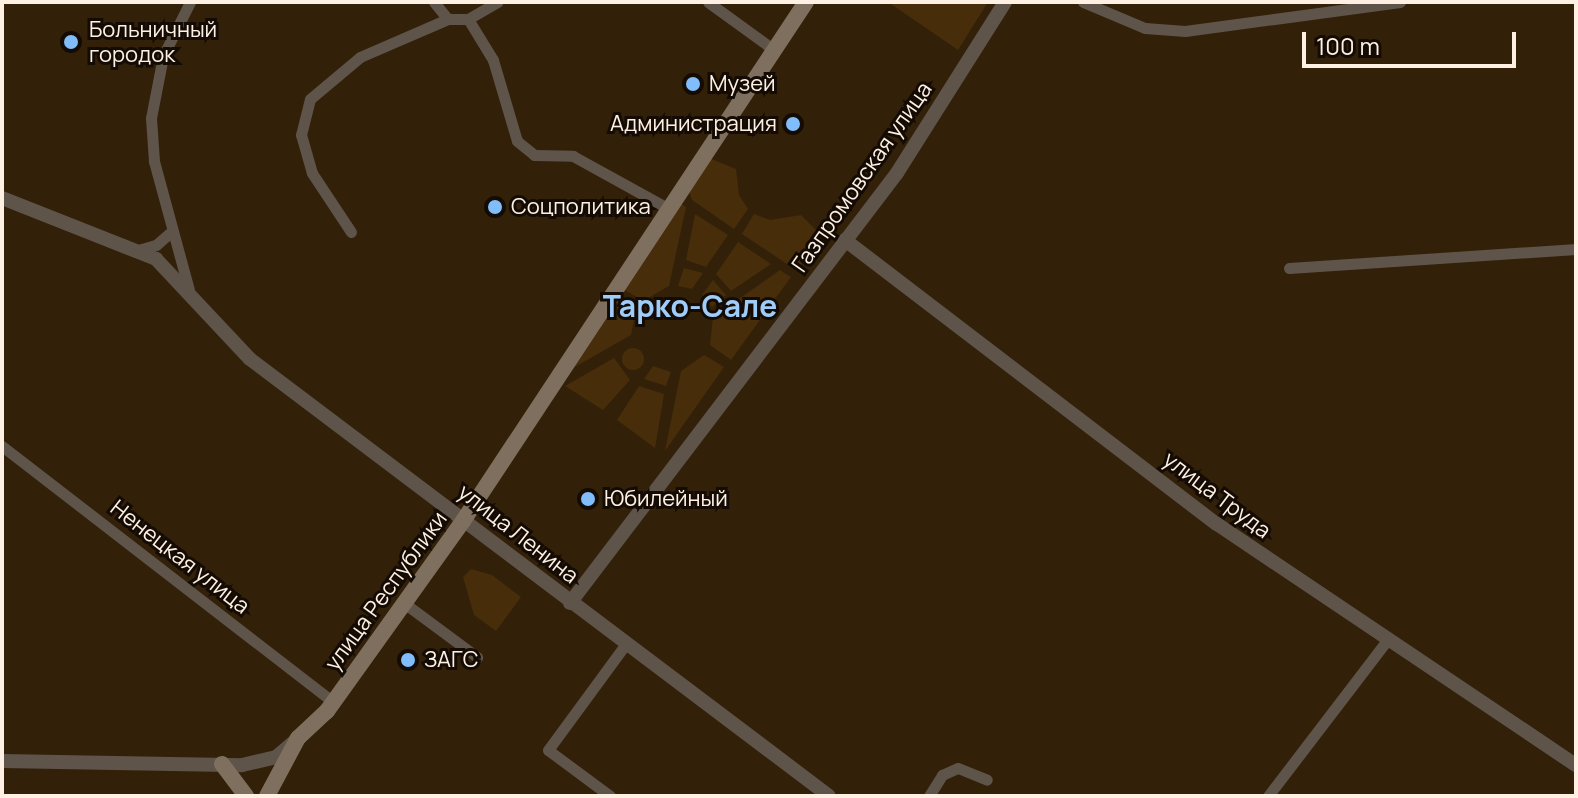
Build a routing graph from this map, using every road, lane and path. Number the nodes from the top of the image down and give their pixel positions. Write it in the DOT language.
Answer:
graph roads {
  1 [pos="190,2"];
  2 [pos="434,2"];
  3 [pos="497,2"];
  4 [pos="708,2"];
  5 [pos="806,2"];
  6 [pos="1083,2"];
  7 [pos="1400,2"];
  8 [pos="1005,5"];
  9 [pos="448,19"];
  10 [pos="468,19"];
  11 [pos="774,50"];
  12 [pos="2,198"];
  13 [pos="669,209"];
  14 [pos="171,232"];
  15 [pos="351,232"];
  16 [pos="845,240"];
  17 [pos="1576,249"];
  18 [pos="138,250"];
  19 [pos="1289,268"];
  20 [pos="192,294"];
  21 [pos="2,446"];
  22 [pos="463,521"];
  23 [pos="404,603"];
  24 [pos="570,603"];
  25 [pos="1389,638"];
  26 [pos="626,644"];
  27 [pos="477,657"];
  28 [pos="333,702"];
  29 [pos="298,738"];
  30 [pos="2,761"];
  31 [pos="222,764"];
  32 [pos="1576,765"];
  33 [pos="987,780"];
  34 [pos="246,796"];
  35 [pos="267,796"];
  36 [pos="610,796"];
  37 [pos="829,796"];
  38 [pos="929,796"];
  39 [pos="1268,796"];
  1 -- 14 [label="street, улица Ленина"];
  2 -- 9 [label="street"];
  3 -- 10 [label="street"];
  4 -- 11 [label="street"];
  5 -- 11 [label="main road, улица Республики"];
  6 -- 7 [label="street"];
  8 -- 16 [label="street, Газпромовская улица"];
  9 -- 10 [label="street"];
  9 -- 15 [label="street"];
  10 -- 13 [label="street"];
  11 -- 13 [label="main road, улица Республики"];
  12 -- 18 [label="street, улица Ленина"];
  13 -- 22 [label="main road, улица Республики"];
  14 -- 18 [label="street"];
  14 -- 20 [label="street, улица Ленина"];
  16 -- 24 [label="street, Газпромовская улица"];
  16 -- 25 [label="street, улица Труда"];
  17 -- 19 [label="street"];
  18 -- 20 [label="street, улица Ленина"];
  20 -- 22 [label="street, улица Ленина"];
  21 -- 28 [label="street, Ненецкая улица"];
  22 -- 23 [label="main road, улица Республики"];
  22 -- 24 [label="street, улица Ленина"];
  23 -- 27 [label="street"];
  23 -- 28 [label="main road, улица Республики"];
  24 -- 26 [label="street, улица Ленина"];
  25 -- 32 [label="street, улица Труда"];
  25 -- 39 [label="street"];
  26 -- 36 [label="street"];
  26 -- 37 [label="street, улица Ленина"];
  28 -- 29 [label="main road, улица Республики"];
  29 -- 31 [label="street, улица Республики"];
  29 -- 35 [label="main road"];
  30 -- 31 [label="street, улица Республики"];
  31 -- 34 [label="main road"];
  33 -- 38 [label="street"];
}
